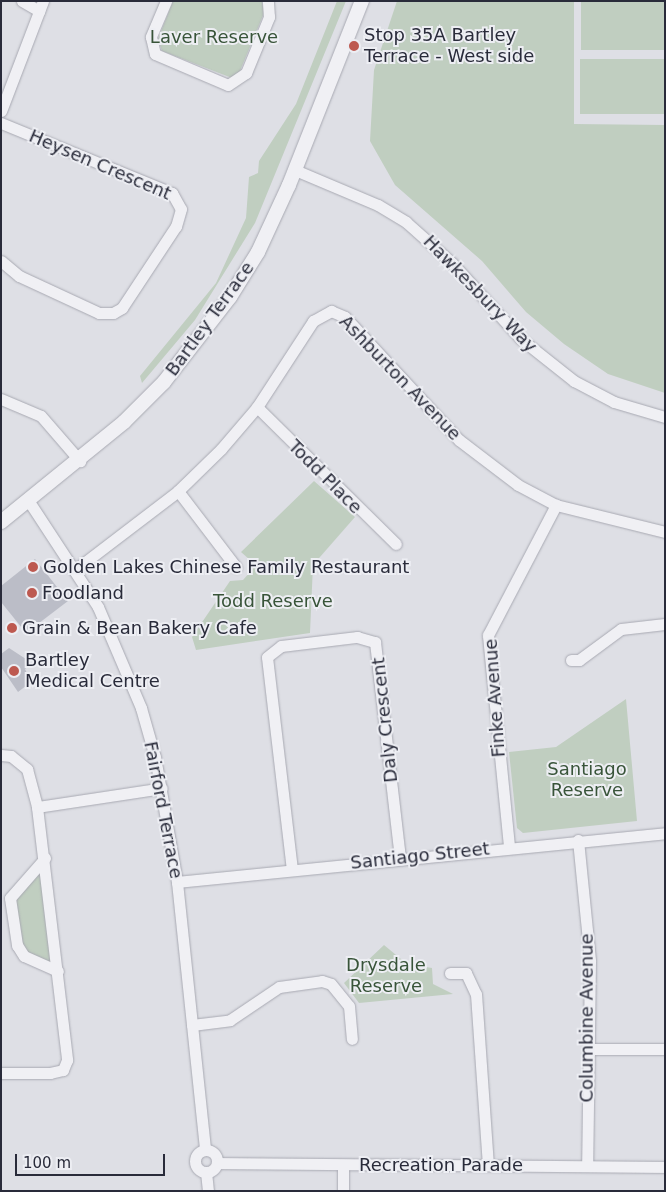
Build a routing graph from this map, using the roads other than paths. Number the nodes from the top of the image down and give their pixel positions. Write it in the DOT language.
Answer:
graph roads {
  1 [pos="22,1"];
  2 [pos="166,1"];
  3 [pos="268,1"];
  4 [pos="362,1"];
  5 [pos="41,6"];
  6 [pos="1,111"];
  7 [pos="1,123"];
  8 [pos="295,170"];
  9 [pos="1,261"];
  10 [pos="1,399"];
  11 [pos="257,407"];
  12 [pos="665,417"];
  13 [pos="80,461"];
  14 [pos="178,491"];
  15 [pos="28,500"];
  16 [pos="556,505"];
  17 [pos="1,522"];
  18 [pos="665,532"];
  19 [pos="396,544"];
  20 [pos="236,567"];
  21 [pos="76,569"];
  22 [pos="665,624"];
  23 [pos="571,660"];
  24 [pos="1,755"];
  25 [pos="162,788"];
  26 [pos="37,807"];
  27 [pos="665,833"];
  28 [pos="578,840"];
  29 [pos="509,846"];
  30 [pos="400,857"];
  31 [pos="45,858"];
  32 [pos="292,870"];
  33 [pos="176,882"];
  34 [pos="58,971"];
  35 [pos="450,972"];
  36 [pos="192,1024"];
  37 [pos="352,1039"];
  38 [pos="588,1048"];
  39 [pos="665,1049"];
  40 [pos="1,1073"];
  41 [pos="205,1150"];
  42 [pos="217,1163"];
  43 [pos="488,1165"];
  44 [pos="343,1166"];
  45 [pos="587,1166"];
  46 [pos="665,1166"];
  47 [pos="206,1172"];
  48 [pos="208,1191"];
  49 [pos="343,1191"];
  1 -- 5 [label="street"];
  2 -- 3 [label="street"];
  4 -- 8 [label="street, Bartley Terrace"];
  5 -- 6 [label="street"];
  7 -- 9 [label="street, Heysen Crescent"];
  8 -- 12 [label="street, Hawkesbury Way"];
  8 -- 13 [label="street, Bartley Terrace"];
  10 -- 13 [label="street"];
  11 -- 14 [label="street, Ashburton Avenue"];
  11 -- 16 [label="street, Ashburton Avenue"];
  11 -- 19 [label="street, Todd Place"];
  13 -- 15 [label="street, Bartley Terrace"];
  14 -- 20 [label="street"];
  14 -- 21 [label="street, Ashburton Avenue"];
  15 -- 17 [label="street, Bartley Terrace"];
  15 -- 21 [label="street, Fairford Terrace"];
  16 -- 18 [label="street, Ashburton Avenue"];
  16 -- 29 [label="street, Finke Avenue"];
  21 -- 25 [label="street, Fairford Terrace"];
  22 -- 23 [label="street"];
  24 -- 26 [label="street"];
  25 -- 26 [label="street"];
  25 -- 33 [label="street, Fairford Terrace"];
  26 -- 31 [label="street"];
  27 -- 28 [label="street, Santiago Street"];
  28 -- 29 [label="street, Santiago Street"];
  28 -- 38 [label="street, Columbine Avenue"];
  29 -- 30 [label="street, Santiago Street"];
  30 -- 32 [label="street, Santiago Street"];
  30 -- 32 [label="street, Daly Crescent"];
  31 -- 34 [label="street"];
  31 -- 34 [label="street"];
  32 -- 33 [label="street, Santiago Street"];
  33 -- 36 [label="street, Fairford Terrace"];
  34 -- 40 [label="street"];
  35 -- 43 [label="street"];
  36 -- 37 [label="street"];
  36 -- 41 [label="street, Fairford Terrace"];
  38 -- 39 [label="street"];
  38 -- 45 [label="street, Columbine Avenue"];
  41 -- 42 [label="street"];
  41 -- 47 [label="street, Fairford Terrace"];
  42 -- 44 [label="street, Recreation Parade"];
  42 -- 47 [label="street"];
  43 -- 44 [label="street, Recreation Parade"];
  43 -- 45 [label="street, Recreation Parade"];
  44 -- 49 [label="street"];
  45 -- 46 [label="street, Recreation Parade"];
  47 -- 48 [label="street"];
}
